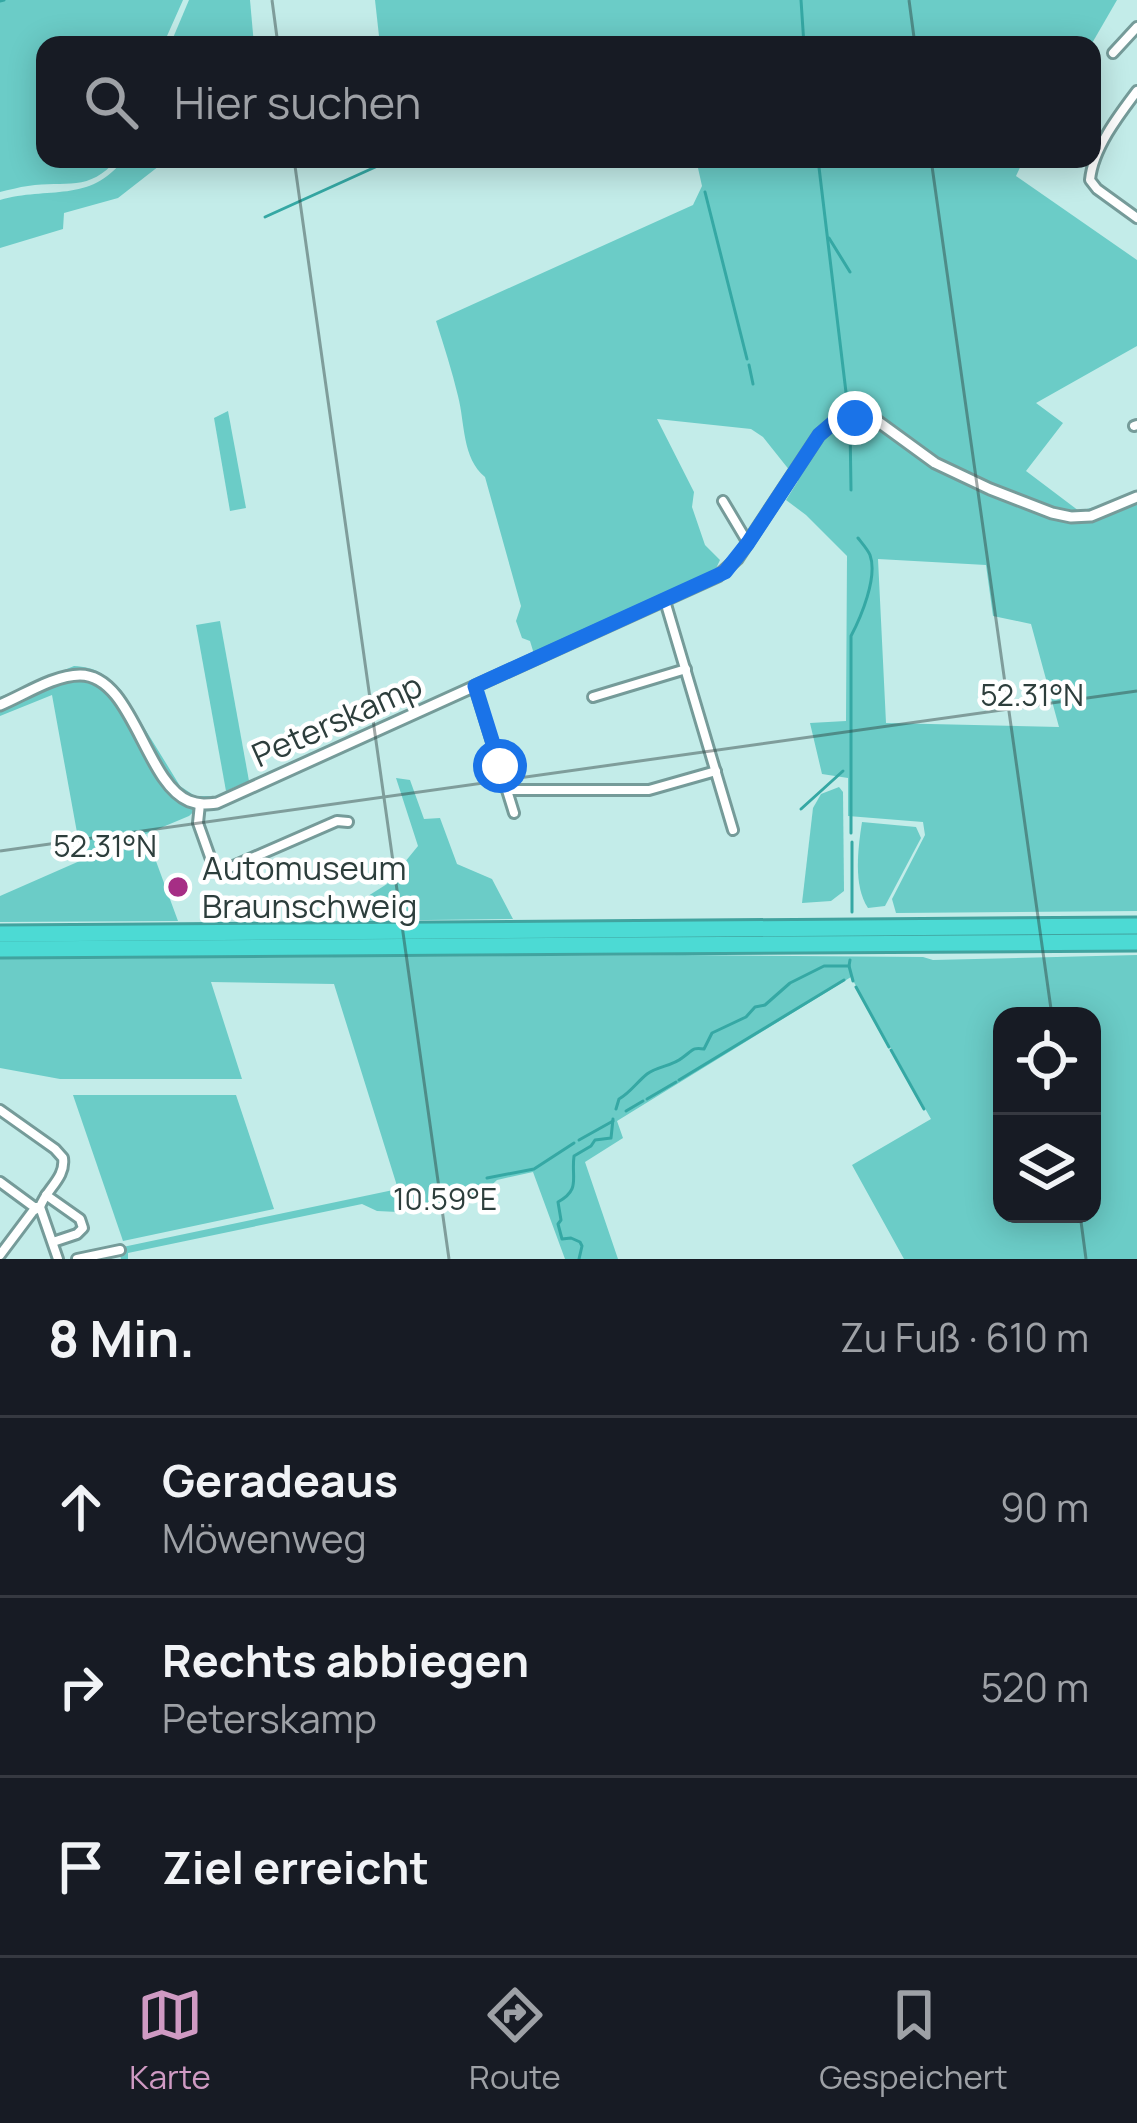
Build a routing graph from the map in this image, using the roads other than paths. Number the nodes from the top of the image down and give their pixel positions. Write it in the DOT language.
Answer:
graph roads {
  1 [pos="1137,27"];
  2 [pos="1113,53"];
  3 [pos="1137,91"];
  4 [pos="1101,148"];
  5 [pos="1092,168"];
  6 [pos="1137,218"];
  7 [pos="1137,497"];
  8 [pos="723,501"];
  9 [pos="748,543"];
  10 [pos="664,601"];
  11 [pos="686,669"];
  12 [pos="475,686"];
  13 [pos="593,697"];
  14 [pos="0,705"];
  15 [pos="716,771"];
  16 [pos="507,790"];
  17 [pos="200,804"];
  18 [pos="514,813"];
  19 [pos="348,822"];
  20 [pos="734,830"];
  21 [pos="1137,926"];
  22 [pos="0,934"];
  23 [pos="1137,942"];
  24 [pos="0,950"];
  25 [pos="0,1110"];
  26 [pos="0,1182"];
  27 [pos="46,1195"];
  28 [pos="40,1207"];
  29 [pos="53,1242"];
  30 [pos="120,1250"];
  31 [pos="0,1255"];
  32 [pos="58,1259"];
  33 [pos="77,1259"];
  1 -- 2 [label="street"];
  3 -- 4 [label="street"];
  5 -- 6 [label="street"];
  7 -- 9 [label="street, Peterskamp"];
  8 -- 9 [label="street"];
  9 -- 10 [label="street, Peterskamp"];
  10 -- 11 [label="street"];
  10 -- 12 [label="street, Peterskamp"];
  11 -- 13 [label="street"];
  11 -- 15 [label="street"];
  12 -- 16 [label="street"];
  12 -- 17 [label="street, Peterskamp"];
  14 -- 17 [label="street"];
  15 -- 16 [label="street"];
  15 -- 20 [label="street"];
  16 -- 18 [label="street"];
  17 -- 19 [label="street"];
  21 -- 22 [label="highway"];
  23 -- 24 [label="highway"];
  25 -- 27 [label="street"];
  26 -- 28 [label="street"];
  27 -- 28 [label="street"];
  27 -- 29 [label="street"];
  28 -- 29 [label="street"];
  28 -- 31 [label="street"];
  29 -- 32 [label="street"];
  30 -- 33 [label="street"];
}
